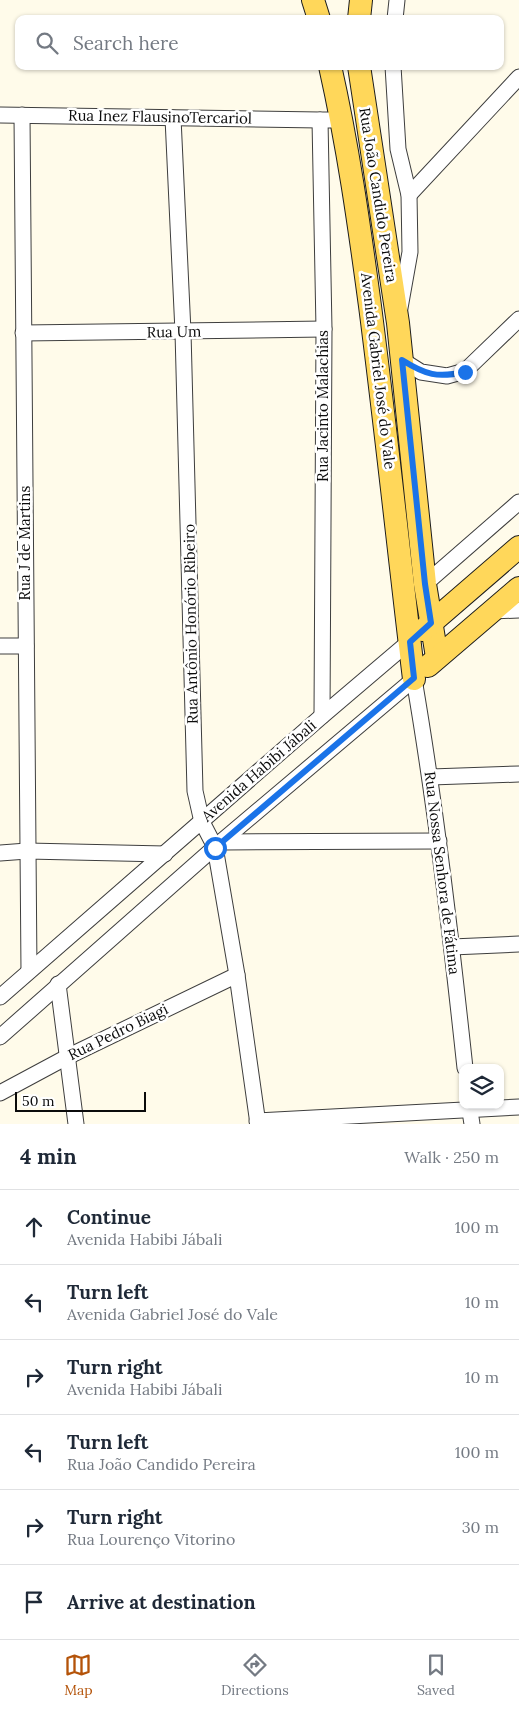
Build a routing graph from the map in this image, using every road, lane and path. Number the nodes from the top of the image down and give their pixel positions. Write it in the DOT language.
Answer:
graph roads {
  1 [pos="313,0"];
  2 [pos="361,0"];
  3 [pos="397,0"];
  4 [pos="318,15"];
  5 [pos="359,15"];
  6 [pos="395,15"];
  7 [pos="331,70"];
  8 [pos="360,70"];
  9 [pos="393,70"];
  10 [pos="518,82"];
  11 [pos="0,115"];
  12 [pos="22,115"];
  13 [pos="173,118"];
  14 [pos="320,120"];
  15 [pos="342,120"];
  16 [pos="408,194"];
  17 [pos="519,319"];
  18 [pos="398,323"];
  19 [pos="324,329"];
  20 [pos="183,332"];
  21 [pos="23,333"];
  22 [pos="402,360"];
  23 [pos="519,502"];
  24 [pos="519,547"];
  25 [pos="425,584"];
  26 [pos="519,588"];
  27 [pos="519,610"];
  28 [pos="492,611"];
  29 [pos="431,623"];
  30 [pos="410,642"];
  31 [pos="0,646"];
  32 [pos="26,646"];
  33 [pos="437,658"];
  34 [pos="414,678"];
  35 [pos="322,716"];
  36 [pos="519,774"];
  37 [pos="431,777"];
  38 [pos="202,822"];
  39 [pos="438,841"];
  40 [pos="219,845"];
  41 [pos="0,852"];
  42 [pos="27,852"];
  43 [pos="165,854"];
  44 [pos="519,944"];
  45 [pos="452,947"];
  46 [pos="29,971"];
  47 [pos="237,975"];
  48 [pos="58,984"];
  49 [pos="0,997"];
  50 [pos="0,1037"];
  51 [pos="67,1056"];
  52 [pos="465,1064"];
  53 [pos="0,1093"];
  54 [pos="519,1107"];
  55 [pos="470,1113"];
  56 [pos="258,1123"];
  57 [pos="76,1124"];
  1 -- 4 [label="main road"];
  2 -- 5 [label="main road"];
  3 -- 6 [label="street"];
  7 -- 15 [label="main road, Avenida Gabriel José do Vale"];
  8 -- 18 [label="main road, Rua João Candido Pereira"];
  9 -- 16 [label="street, Rua João Candido Pereira"];
  10 -- 16 [label="street"];
  11 -- 12 [label="street, Rua Inez FlausinoTercariol"];
  12 -- 13 [label="street, Rua Inez FlausinoTercariol"];
  12 -- 21 [label="street, Rua J de Martins"];
  13 -- 14 [label="street, Rua Inez FlausinoTercariol"];
  13 -- 20 [label="street, Rua Antônio Honório Ribeiro"];
  14 -- 15 [label="street"];
  14 -- 19 [label="street, Rua Jacinto Malachias"];
  15 -- 30 [label="main road, Avenida Gabriel José do Vale"];
  16 -- 18 [label="street, Rua João Candido Pereira"];
  17 -- 22 [label="street"];
  18 -- 22 [label="main road, Rua João Candido Pereira"];
  19 -- 20 [label="street, Rua Um"];
  19 -- 35 [label="street, Rua Jacinto Malachias"];
  20 -- 21 [label="street, Rua Um"];
  20 -- 38 [label="street, Rua Antônio Honório Ribeiro"];
  21 -- 32 [label="street, Rua J de Martins"];
  22 -- 25 [label="main road, Rua João Candido Pereira"];
  23 -- 25 [label="street"];
  24 -- 29 [label="main road, Avenida Habibi Jábali"];
  25 -- 29 [label="main road, Rua João Candido Pereira"];
  26 -- 28 [label="main road, Avenida Habibi Jábali"];
  27 -- 28 [label="street"];
  28 -- 33 [label="main road, Avenida Habibi Jábali"];
  29 -- 30 [label="main road, Avenida Habibi Jábali"];
  29 -- 33 [label="main road, Rua João Candido Pereira"];
  30 -- 34 [label="main road, Avenida Gabriel José do Vale"];
  30 -- 35 [label="street, Avenida Habibi Jábali"];
  31 -- 32 [label="street"];
  32 -- 42 [label="street, Rua J de Martins"];
  33 -- 34 [label="main road, Avenida Habibi Jábali"];
  34 -- 37 [label="street, Rua Nossa Senhora de Fátima"];
  34 -- 40 [label="street, Avenida Habibi Jábali"];
  35 -- 38 [label="street, Avenida Habibi Jábali"];
  36 -- 37 [label="street"];
  37 -- 39 [label="street, Rua Nossa Senhora de Fátima"];
  38 -- 40 [label="street, Rua Antônio Honório Ribeiro"];
  38 -- 43 [label="street, Avenida Habibi Jábali"];
  39 -- 40 [label="street"];
  39 -- 45 [label="street, Rua Nossa Senhora de Fátima"];
  40 -- 47 [label="street, Rua Antônio Honório Ribeiro"];
  40 -- 48 [label="street, Avenida Habibi Jábali"];
  41 -- 42 [label="street"];
  42 -- 43 [label="street"];
  42 -- 46 [label="street, Rua J de Martins"];
  43 -- 46 [label="street, Avenida Habibi Jábali"];
  44 -- 45 [label="street"];
  45 -- 52 [label="street, Rua Nossa Senhora de Fátima"];
  46 -- 49 [label="street, Avenida Habibi Jábali"];
  47 -- 51 [label="street, Rua Pedro Biagi"];
  47 -- 56 [label="street, Rua Antônio Honório Ribeiro"];
  48 -- 50 [label="street, Avenida Habibi Jábali"];
  48 -- 51 [label="street"];
  51 -- 53 [label="street, Rua Pedro Biagi"];
  51 -- 57 [label="street"];
  54 -- 55 [label="street"];
  55 -- 56 [label="street"];
}
